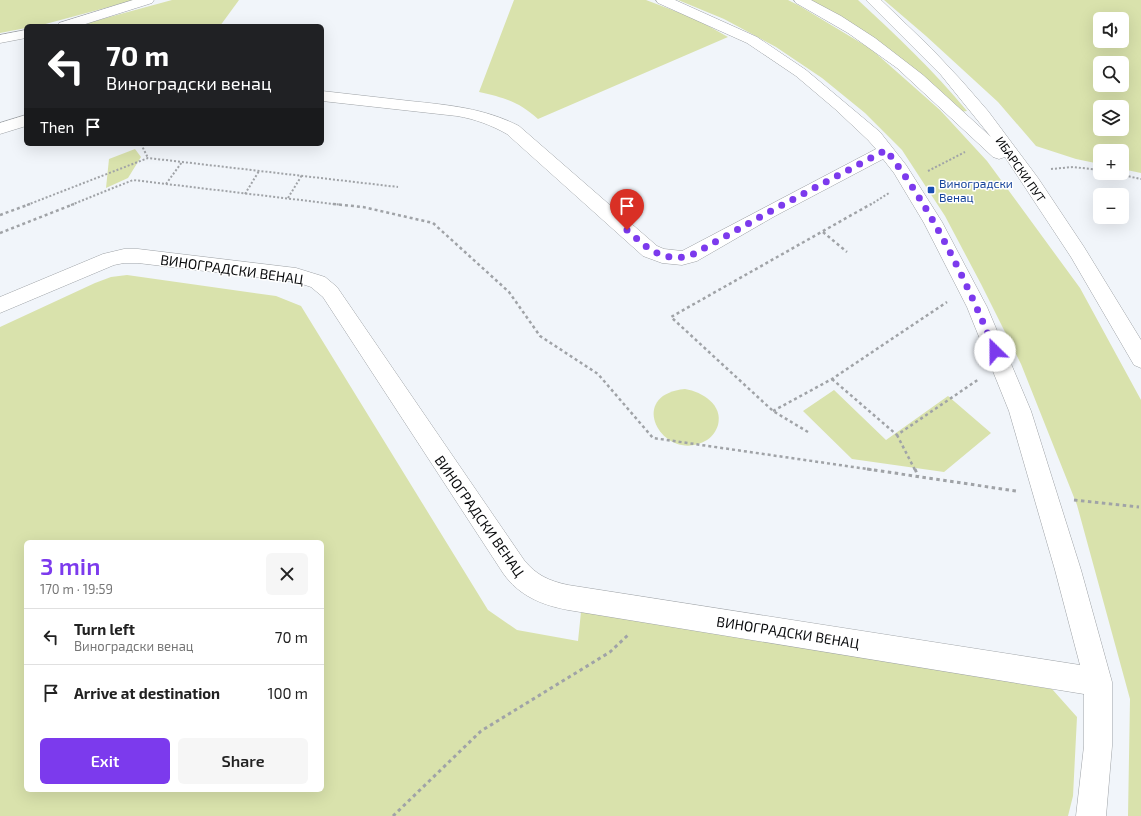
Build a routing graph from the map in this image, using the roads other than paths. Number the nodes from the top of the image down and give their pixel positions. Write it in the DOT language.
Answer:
graph roads {
  1 [pos="147,0"];
  2 [pos="663,0"];
  3 [pos="801,0"];
  4 [pos="873,0"];
  5 [pos="70,24"];
  6 [pos="24,34"];
  7 [pos="0,39"];
  8 [pos="324,96"];
  9 [pos="24,121"];
  10 [pos="0,129"];
  11 [pos="886,150"];
  12 [pos="1025,172"];
  13 [pos="0,305"];
  14 [pos="1141,359"];
  15 [pos="1098,682"];
  16 [pos="1091,816"];
  1 -- 5 [label="street"];
  2 -- 11 [label="street"];
  3 -- 12 [label="street"];
  4 -- 12 [label="street, ИБАРСКИ ПУТ"];
  6 -- 7 [label="street"];
  8 -- 11 [label="street"];
  9 -- 10 [label="street"];
  11 -- 15 [label="street"];
  12 -- 14 [label="street, ИБАРСКИ ПУТ"];
  13 -- 15 [label="street, ВИНОГРАДСКИ ВЕНАЦ"];
  15 -- 16 [label="street"];
}
